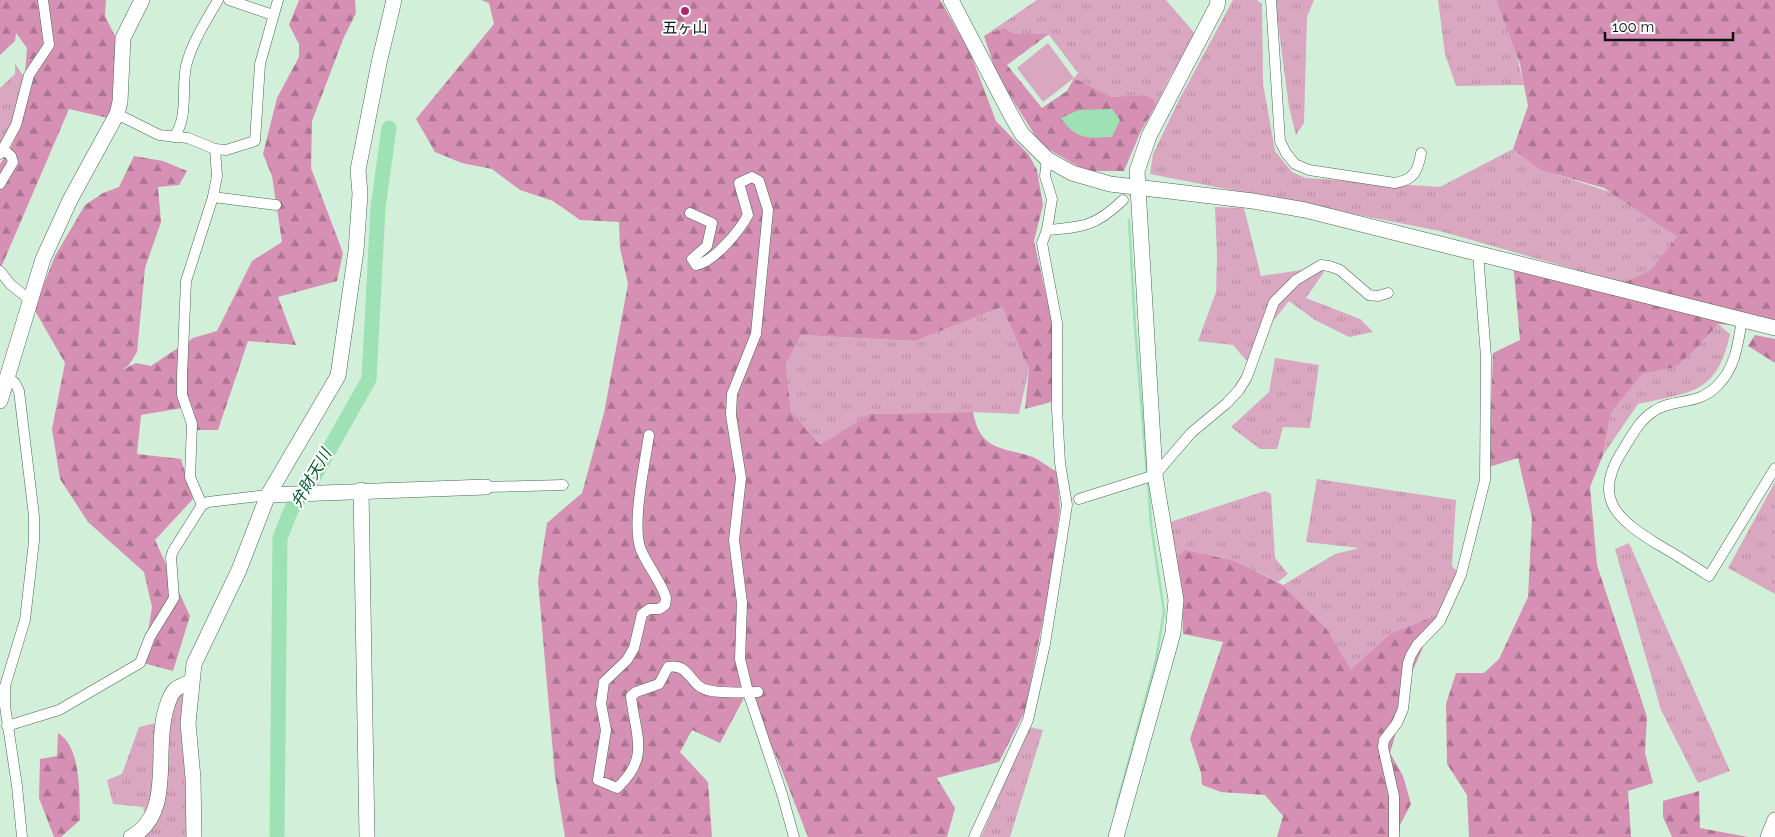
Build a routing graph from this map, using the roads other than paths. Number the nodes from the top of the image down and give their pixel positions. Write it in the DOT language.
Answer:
graph roads {
  1 [pos="43,0"];
  2 [pos="142,0"];
  3 [pos="218,0"];
  4 [pos="229,0"];
  5 [pos="278,0"];
  6 [pos="394,0"];
  7 [pos="950,0"];
  8 [pos="1218,0"];
  9 [pos="1271,0"];
  10 [pos="273,15"];
  11 [pos="117,114"];
  12 [pos="174,137"];
  13 [pos="215,149"];
  14 [pos="2,152"];
  15 [pos="1421,153"];
  16 [pos="1047,159"];
  17 [pos="0,184"];
  18 [pos="1136,188"];
  19 [pos="213,197"];
  20 [pos="1123,200"];
  21 [pos="276,205"];
  22 [pos="690,213"];
  23 [pos="1047,230"];
  24 [pos="1478,253"];
  25 [pos="0,271"];
  26 [pos="1388,293"];
  27 [pos="30,300"];
  28 [pos="1742,320"];
  29 [pos="1775,328"];
  30 [pos="8,376"];
  31 [pos="0,401"];
  32 [pos="649,435"];
  33 [pos="1775,468"];
  34 [pos="1155,474"];
  35 [pos="563,485"];
  36 [pos="486,487"];
  37 [pos="361,490"];
  38 [pos="275,494"];
  39 [pos="1079,499"];
  40 [pos="202,505"];
  41 [pos="190,682"];
  42 [pos="753,692"];
  43 [pos="7,726"];
  44 [pos="1775,820"];
  45 [pos="22,837"];
  46 [pos="131,837"];
  47 [pos="194,837"];
  48 [pos="367,837"];
  49 [pos="794,837"];
  50 [pos="974,837"];
  51 [pos="1116,837"];
  52 [pos="1394,837"];
  53 [pos="1768,837"];
  1 -- 14 [label="street"];
  2 -- 11 [label="street"];
  3 -- 12 [label="street"];
  4 -- 10 [label="street"];
  5 -- 10 [label="street"];
  6 -- 38 [label="street"];
  7 -- 16 [label="street"];
  8 -- 18 [label="street"];
  9 -- 15 [label="street"];
  10 -- 13 [label="street"];
  11 -- 12 [label="street"];
  11 -- 27 [label="street"];
  12 -- 13 [label="street"];
  13 -- 19 [label="street"];
  14 -- 17 [label="street"];
  16 -- 18 [label="street"];
  16 -- 23 [label="street"];
  18 -- 24 [label="street"];
  18 -- 34 [label="street"];
  19 -- 21 [label="street"];
  19 -- 40 [label="street"];
  20 -- 23 [label="street"];
  22 -- 42 [label="street"];
  23 -- 50 [label="street"];
  24 -- 28 [label="street"];
  24 -- 52 [label="street"];
  25 -- 27 [label="street"];
  26 -- 34 [label="street"];
  27 -- 30 [label="street"];
  28 -- 29 [label="street"];
  28 -- 33 [label="street"];
  30 -- 31 [label="street"];
  30 -- 43 [label="street"];
  32 -- 42 [label="street"];
  34 -- 39 [label="street"];
  34 -- 51 [label="street"];
  35 -- 36 [label="street"];
  36 -- 37 [label="street"];
  37 -- 38 [label="street"];
  37 -- 48 [label="street"];
  38 -- 40 [label="street"];
  38 -- 41 [label="street"];
  40 -- 43 [label="street"];
  41 -- 46 [label="street"];
  41 -- 47 [label="street"];
  42 -- 49 [label="street"];
  43 -- 45 [label="street"];
  44 -- 53 [label="street"];
}
